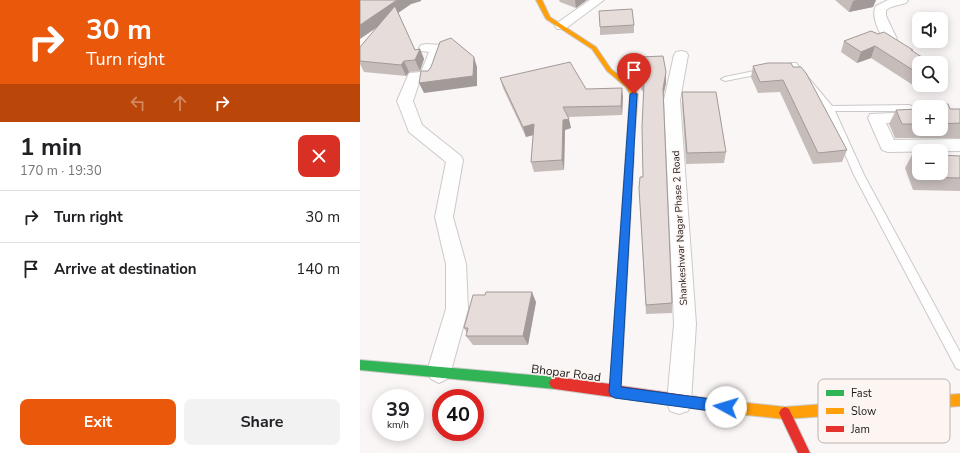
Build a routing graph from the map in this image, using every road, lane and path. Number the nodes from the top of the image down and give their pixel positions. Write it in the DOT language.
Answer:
graph roads {
  1 [pos="539,0"];
  2 [pos="598,0"];
  3 [pos="902,0"];
  4 [pos="561,26"];
  5 [pos="890,39"];
  6 [pos="426,48"];
  7 [pos="681,55"];
  8 [pos="725,79"];
  9 [pos="830,109"];
  10 [pos="912,112"];
  11 [pos="912,112"];
  12 [pos="960,145"];
  13 [pos="960,364"];
  14 [pos="360,365"];
  15 [pos="439,371"];
  16 [pos="615,392"];
  17 [pos="960,400"];
  18 [pos="950,401"];
  19 [pos="679,402"];
  20 [pos="818,411"];
  21 [pos="785,413"];
  22 [pos="804,453"];
  1 -- 4 [label="street"];
  2 -- 4 [label="street"];
  3 -- 5 [label="street"];
  4 -- 16 [label="street"];
  6 -- 15 [label="street"];
  7 -- 19 [label="street, Shankeshwar Nagar Phase 2 Road"];
  8 -- 9 [label="lane"];
  9 -- 10 [label="lane"];
  9 -- 13 [label="lane"];
  11 -- 12 [label="street"];
  14 -- 15 [label="street, Bhopar Road"];
  15 -- 16 [label="street, Bhopar Road"];
  16 -- 19 [label="street, Bhopar Road"];
  17 -- 18 [label="street, Bhopar Road"];
  19 -- 21 [label="street, Bhopar Road"];
  20 -- 21 [label="street, Bhopar Road"];
  21 -- 22 [label="street"];
}
